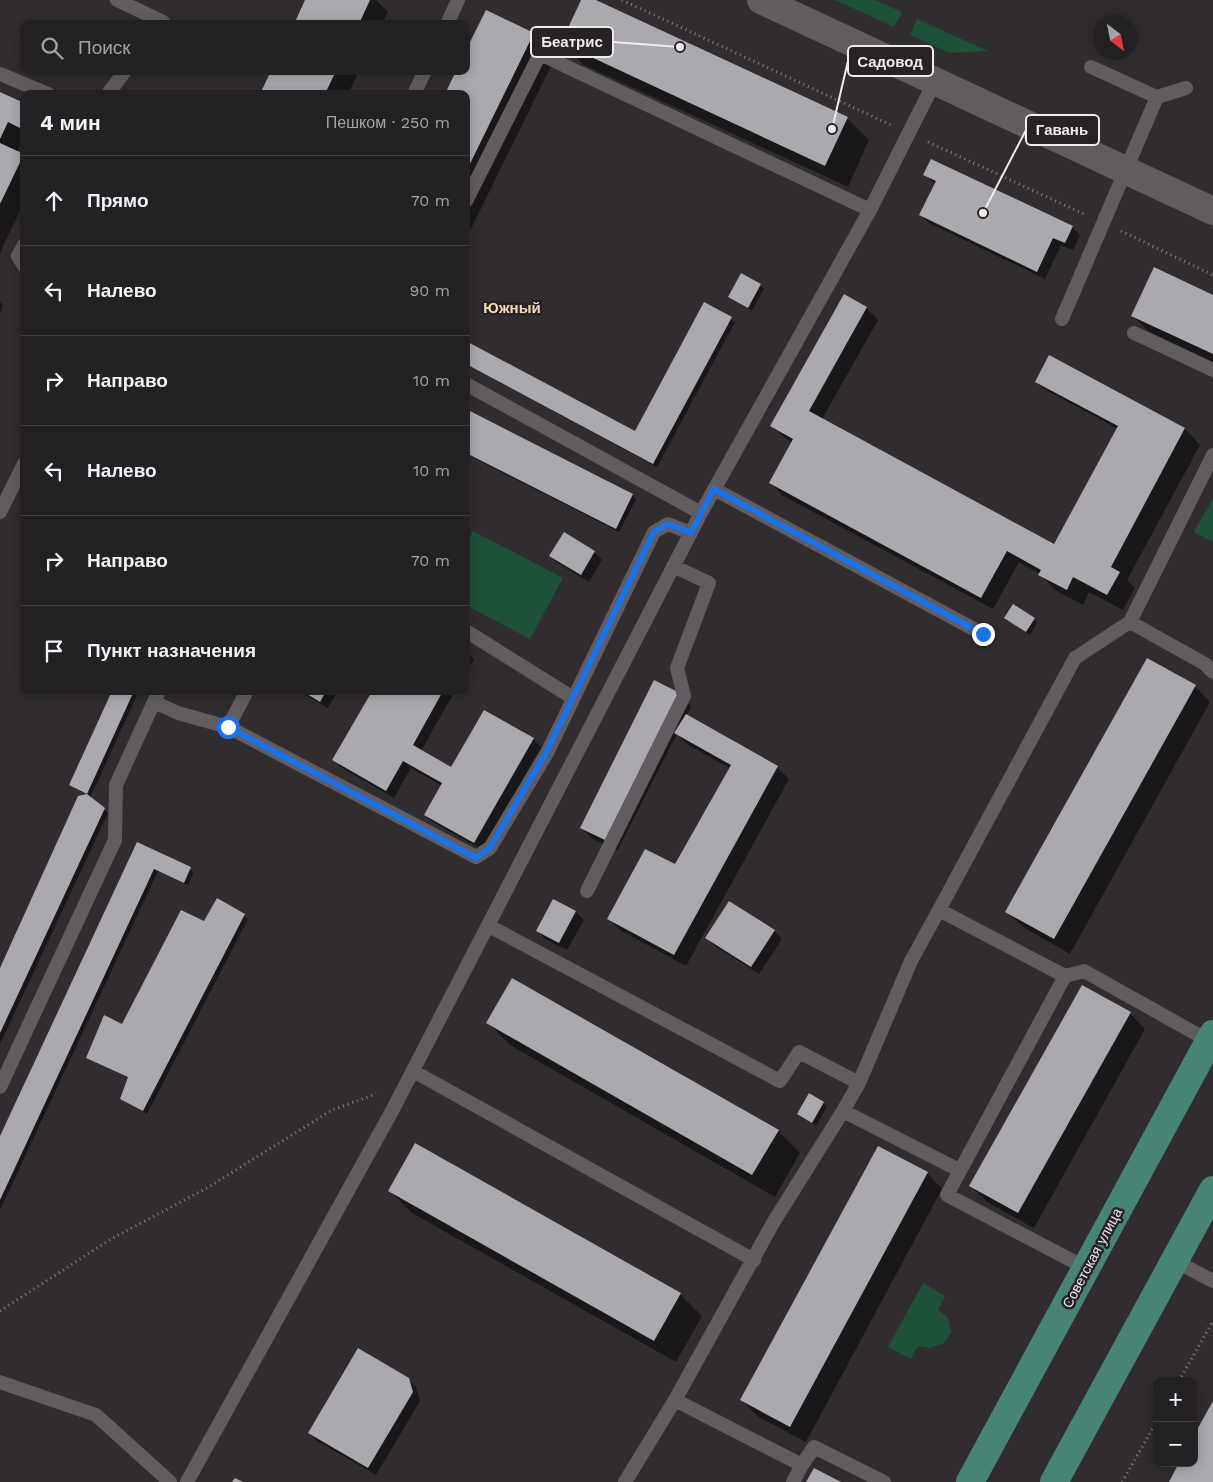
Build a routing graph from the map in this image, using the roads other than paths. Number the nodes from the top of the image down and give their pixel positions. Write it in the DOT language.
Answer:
graph roads {
  1 [pos="117,0"];
  2 [pos="458,0"];
  3 [pos="761,0"];
  4 [pos="798,8"];
  5 [pos="159,20"];
  6 [pos="449,20"];
  7 [pos="1091,67"];
  8 [pos="0,74"];
  9 [pos="122,75"];
  10 [pos="423,75"];
  11 [pos="935,81"];
  12 [pos="1186,88"];
  13 [pos="38,90"];
  14 [pos="111,90"];
  15 [pos="416,90"];
  16 [pos="1157,97"];
  17 [pos="1126,170"];
  18 [pos="470,193"];
  19 [pos="870,210"];
  20 [pos="1213,211"];
  21 [pos="1062,319"];
  22 [pos="1134,333"];
  23 [pos="1213,370"];
  24 [pos="470,386"];
  25 [pos="1213,455"];
  26 [pos="20,472"];
  27 [pos="714,489"];
  28 [pos="0,512"];
  29 [pos="700,513"];
  30 [pos="691,533"];
  31 [pos="673,566"];
  32 [pos="1130,622"];
  33 [pos="470,634"];
  34 [pos="983,634"];
  35 [pos="1213,672"];
  36 [pos="245,695"];
  37 [pos="156,697"];
  38 [pos="573,698"];
  39 [pos="228,727"];
  40 [pos="587,891"];
  41 [pos="939,910"];
  42 [pos="489,926"];
  43 [pos="1065,976"];
  44 [pos="1211,1037"];
  45 [pos="410,1077"];
  46 [pos="858,1083"];
  47 [pos="0,1087"];
  48 [pos="844,1111"];
  49 [pos="959,1170"];
  50 [pos="1213,1190"];
  51 [pos="754,1260"];
  52 [pos="1175,1261"];
  53 [pos="1086,1268"];
  54 [pos="1213,1281"];
  55 [pos="0,1382"];
  56 [pos="675,1400"];
  57 [pos="802,1465"];
  58 [pos="170,1482"];
  59 [pos="187,1482"];
  60 [pos="626,1482"];
  61 [pos="793,1482"];
  62 [pos="884,1482"];
  63 [pos="970,1482"];
  64 [pos="1054,1482"];
  1 -- 5 [label="lane"];
  2 -- 6 [label="lane"];
  3 -- 4 [label="main road"];
  4 -- 11 [label="main road"];
  7 -- 16 [label="lane"];
  8 -- 13 [label="lane"];
  9 -- 14 [label="lane"];
  10 -- 15 [label="lane"];
  11 -- 17 [label="main road"];
  11 -- 19 [label="lane"];
  12 -- 16 [label="lane"];
  16 -- 17 [label="lane"];
  17 -- 20 [label="main road"];
  17 -- 21 [label="lane"];
  18 -- 19 [label="lane"];
  19 -- 27 [label="lane"];
  22 -- 23 [label="lane"];
  24 -- 29 [label="lane"];
  25 -- 32 [label="lane"];
  26 -- 28 [label="lane"];
  27 -- 29 [label="lane"];
  27 -- 34 [label="lane"];
  29 -- 30 [label="lane"];
  30 -- 31 [label="lane"];
  30 -- 38 [label="lane"];
  31 -- 40 [label="lane"];
  31 -- 42 [label="lane"];
  32 -- 35 [label="lane"];
  32 -- 41 [label="lane"];
  33 -- 38 [label="lane"];
  36 -- 39 [label="lane"];
  37 -- 39 [label="lane"];
  37 -- 47 [label="lane"];
  38 -- 39 [label="lane"];
  41 -- 43 [label="lane"];
  41 -- 46 [label="lane"];
  42 -- 45 [label="lane"];
  42 -- 46 [label="lane"];
  43 -- 44 [label="lane"];
  43 -- 49 [label="lane"];
  44 -- 53 [label="main road, Советская улица"];
  45 -- 51 [label="lane"];
  45 -- 59 [label="lane"];
  46 -- 48 [label="lane"];
  48 -- 49 [label="lane"];
  48 -- 51 [label="lane"];
  49 -- 53 [label="lane"];
  50 -- 52 [label="main road"];
  51 -- 56 [label="lane"];
  52 -- 54 [label="lane"];
  52 -- 64 [label="main road"];
  53 -- 63 [label="main road, Советская улица"];
  55 -- 58 [label="lane"];
  56 -- 57 [label="lane"];
  56 -- 60 [label="lane"];
  57 -- 61 [label="lane"];
  57 -- 62 [label="lane"];
}
